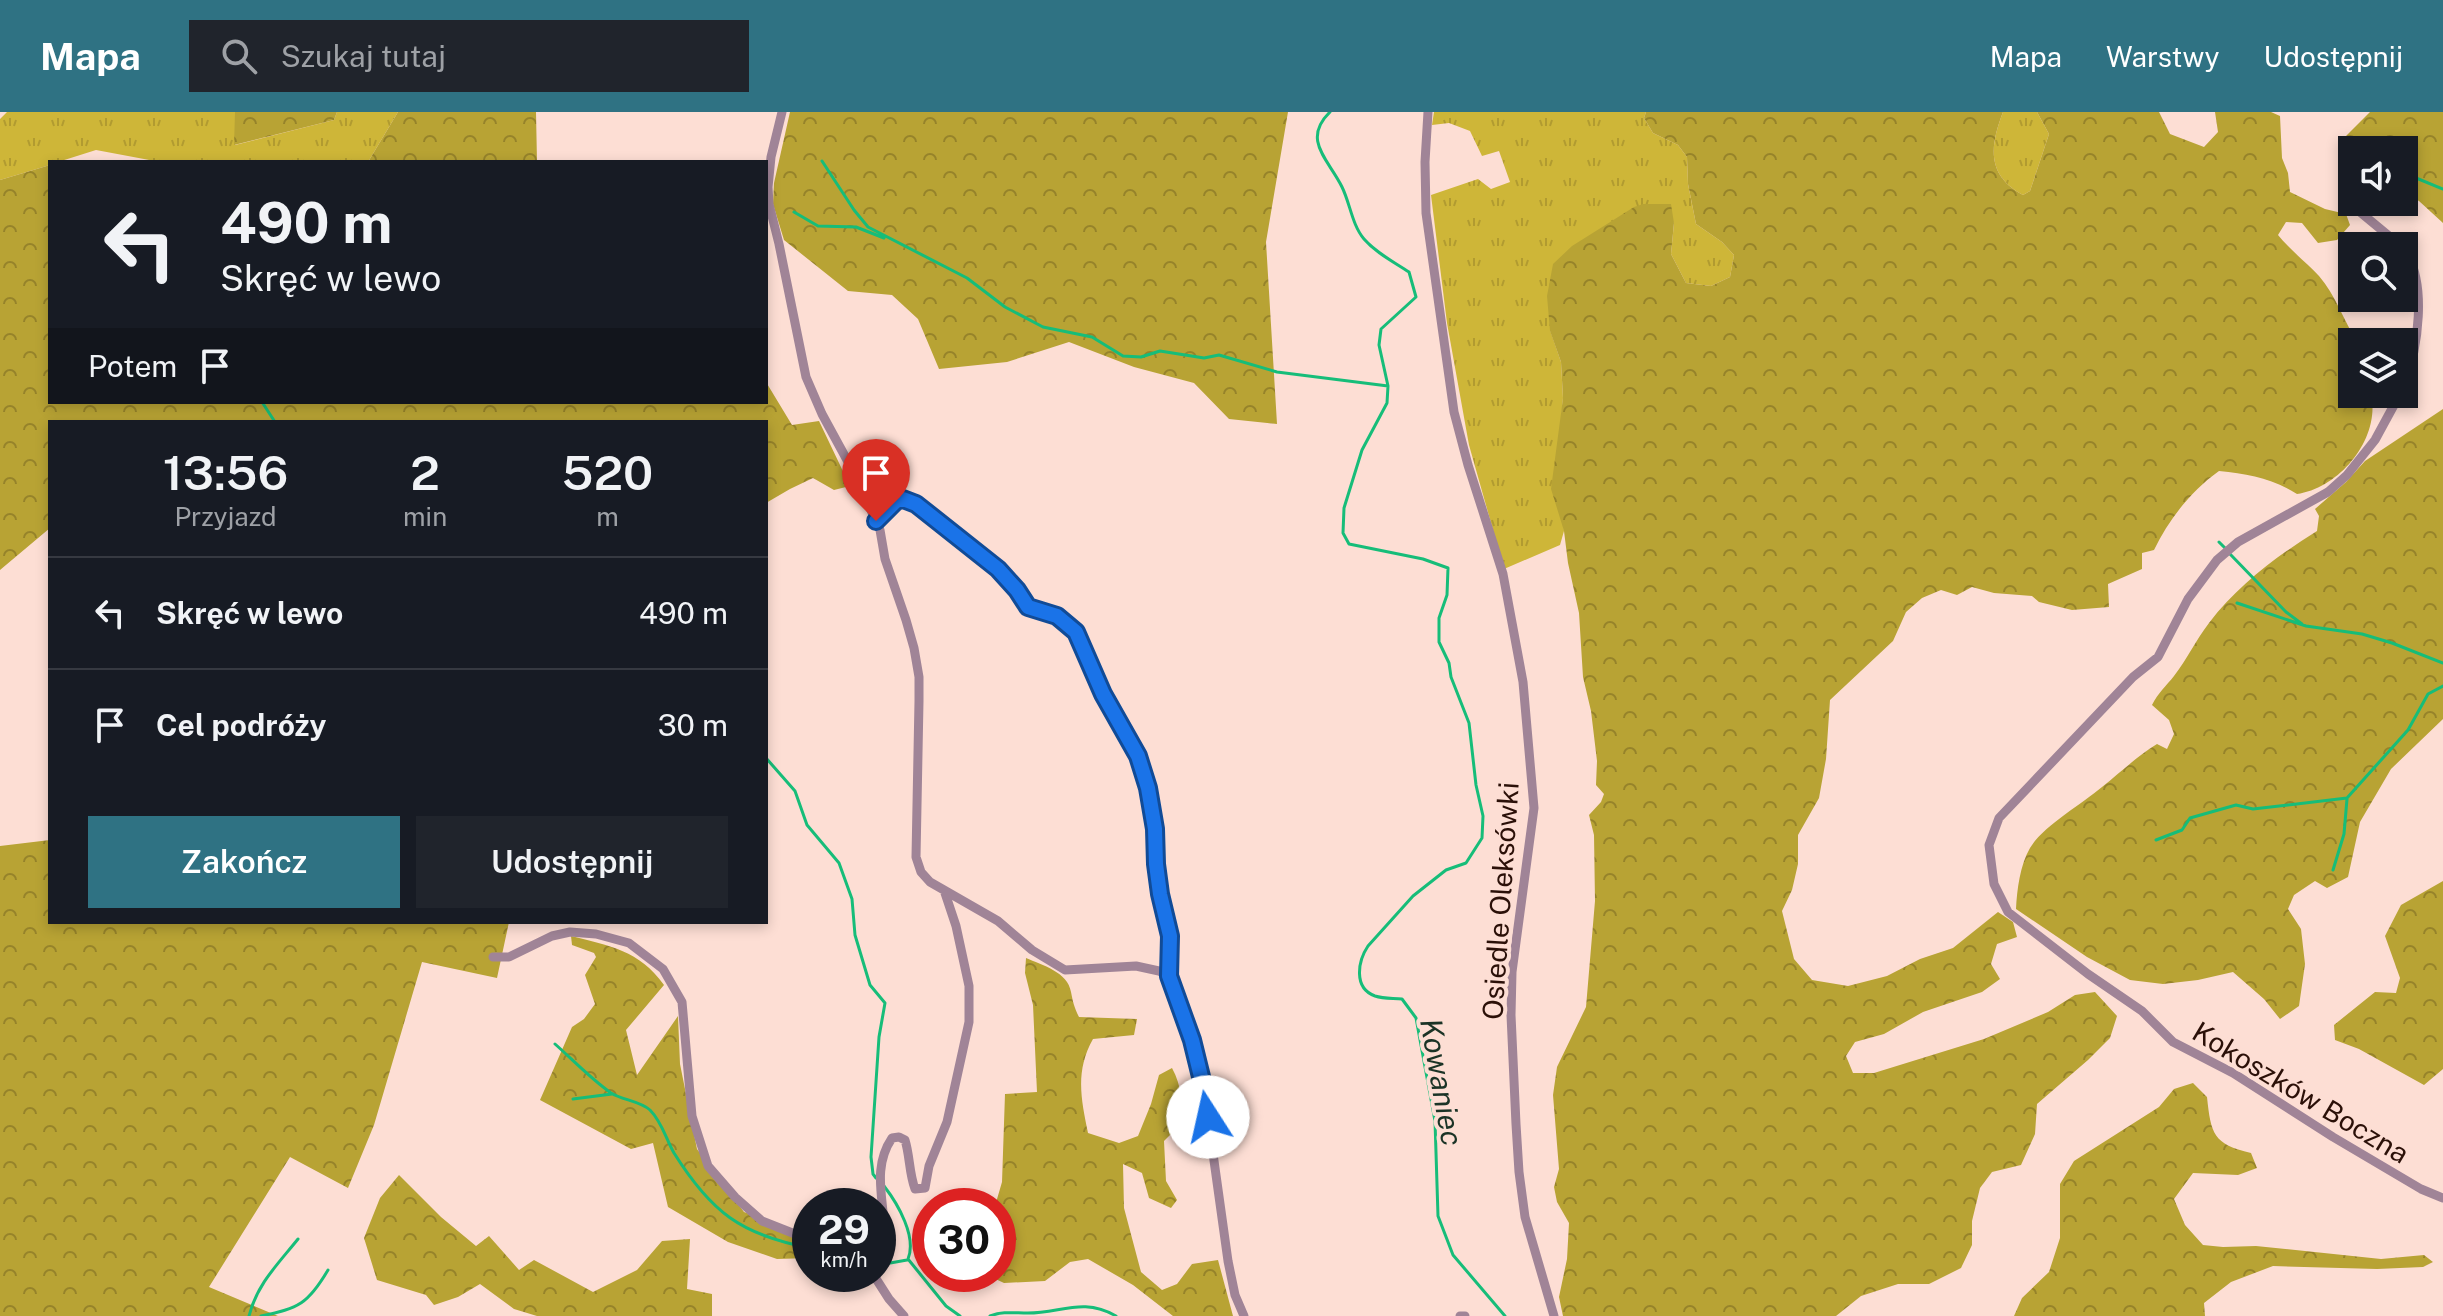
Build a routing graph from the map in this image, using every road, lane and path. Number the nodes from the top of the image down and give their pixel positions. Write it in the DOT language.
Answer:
graph roads {
  1 [pos="782,112"];
  2 [pos="1428,112"];
  3 [pos="2365,216"];
  4 [pos="2383,232"];
  5 [pos="2418,300"];
  6 [pos="2416,328"];
  7 [pos="2392,408"];
  8 [pos="876,521"];
  9 [pos="944,890"];
  10 [pos="493,957"];
  11 [pos="1169,976"];
  12 [pos="880,1188"];
  13 [pos="2443,1198"];
  14 [pos="792,1233"];
  15 [pos="885,1292"];
  16 [pos="904,1316"];
  17 [pos="1244,1316"];
  18 [pos="1554,1316"];
  1 -- 8 [label="street"];
  2 -- 18 [label="street, Osiedle Oleksówki"];
  3 -- 4 [label="street"];
  5 -- 6 [label="street"];
  7 -- 13 [label="street, Kokoszków Boczna"];
  8 -- 9 [label="street"];
  8 -- 11 [label="street"];
  9 -- 11 [label="street"];
  9 -- 12 [label="street"];
  10 -- 14 [label="street"];
  11 -- 17 [label="street"];
  15 -- 16 [label="street"];
}
